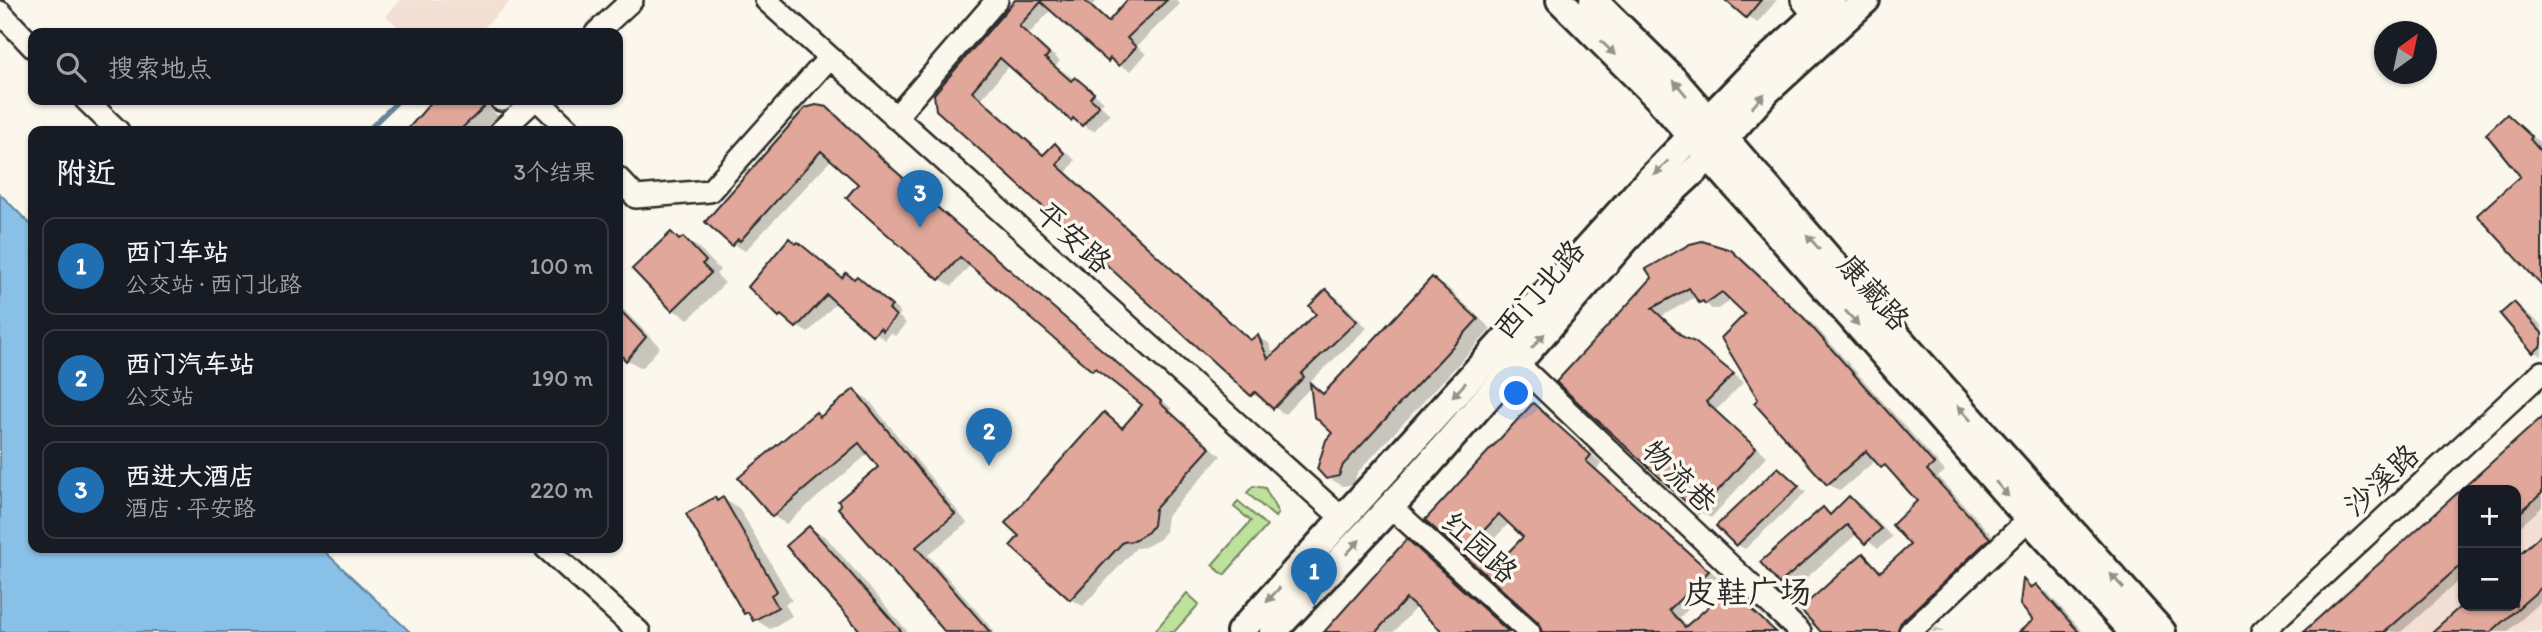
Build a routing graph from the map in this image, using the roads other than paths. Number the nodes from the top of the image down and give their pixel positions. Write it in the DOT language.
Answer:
graph roads {
  1 [pos="632,0"];
  2 [pos="766,0"];
  3 [pos="998,0"];
  4 [pos="1560,0"];
  5 [pos="1593,0"];
  6 [pos="1866,0"];
  7 [pos="1816,5"];
  8 [pos="0,12"];
  9 [pos="601,28"];
  10 [pos="28,42"];
  11 [pos="829,58"];
  12 [pos="91,105"];
  13 [pos="530,105"];
  14 [pos="541,105"];
  15 [pos="895,118"];
  16 [pos="113,126"];
  17 [pos="507,126"];
  18 [pos="565,126"];
  19 [pos="1698,129"];
  20 [pos="1716,149"];
  21 [pos="623,183"];
  22 [pos="1518,364"];
  23 [pos="2542,372"];
  24 [pos="1391,507"];
  25 [pos="1342,518"];
  26 [pos="2029,519"];
  27 [pos="552,553"];
  28 [pos="639,632"];
  29 [pos="1240,632"];
  30 [pos="1273,632"];
  31 [pos="1529,632"];
  32 [pos="1800,632"];
  33 [pos="1910,632"];
  34 [pos="2133,632"];
  35 [pos="2162,632"];
  36 [pos="2262,632"];
  1 -- 9 [label="street"];
  2 -- 11 [label="street, 平安路"];
  3 -- 15 [label="street"];
  4 -- 19 [label="main road, 康藏路, one-way"];
  19 -- 5 [label="main road, 康藏路, one-way"];
  20 -- 6 [label="main road, 西门北路, one-way"];
  7 -- 19 [label="main road, 西门北路"];
  8 -- 10 [label="street"];
  11 -- 15 [label="street, 平安路"];
  11 -- 21 [label="street"];
  12 -- 16 [label="street"];
  13 -- 17 [label="street"];
  14 -- 18 [label="street"];
  15 -- 25 [label="street, 平安路"];
  19 -- 20 [label="main road, 康藏路"];
  19 -- 25 [label="main road, 西门北路, one-way"];
  22 -- 20 [label="main road, 西门北路, one-way"];
  20 -- 26 [label="main road, 康藏路, one-way"];
  35 -- 20 [label="main road, 康藏路, one-way"];
  22 -- 24 [label="main road, 西门北路"];
  22 -- 32 [label="street, 物流巷"];
  23 -- 36 [label="street, 沙溪路"];
  30 -- 24 [label="main road, 西门北路, one-way"];
  24 -- 31 [label="street, 红园路"];
  25 -- 29 [label="main road, 西门北路, one-way"];
  26 -- 33 [label="street"];
  26 -- 34 [label="main road, 康藏路"];
  27 -- 28 [label="street"];
}
